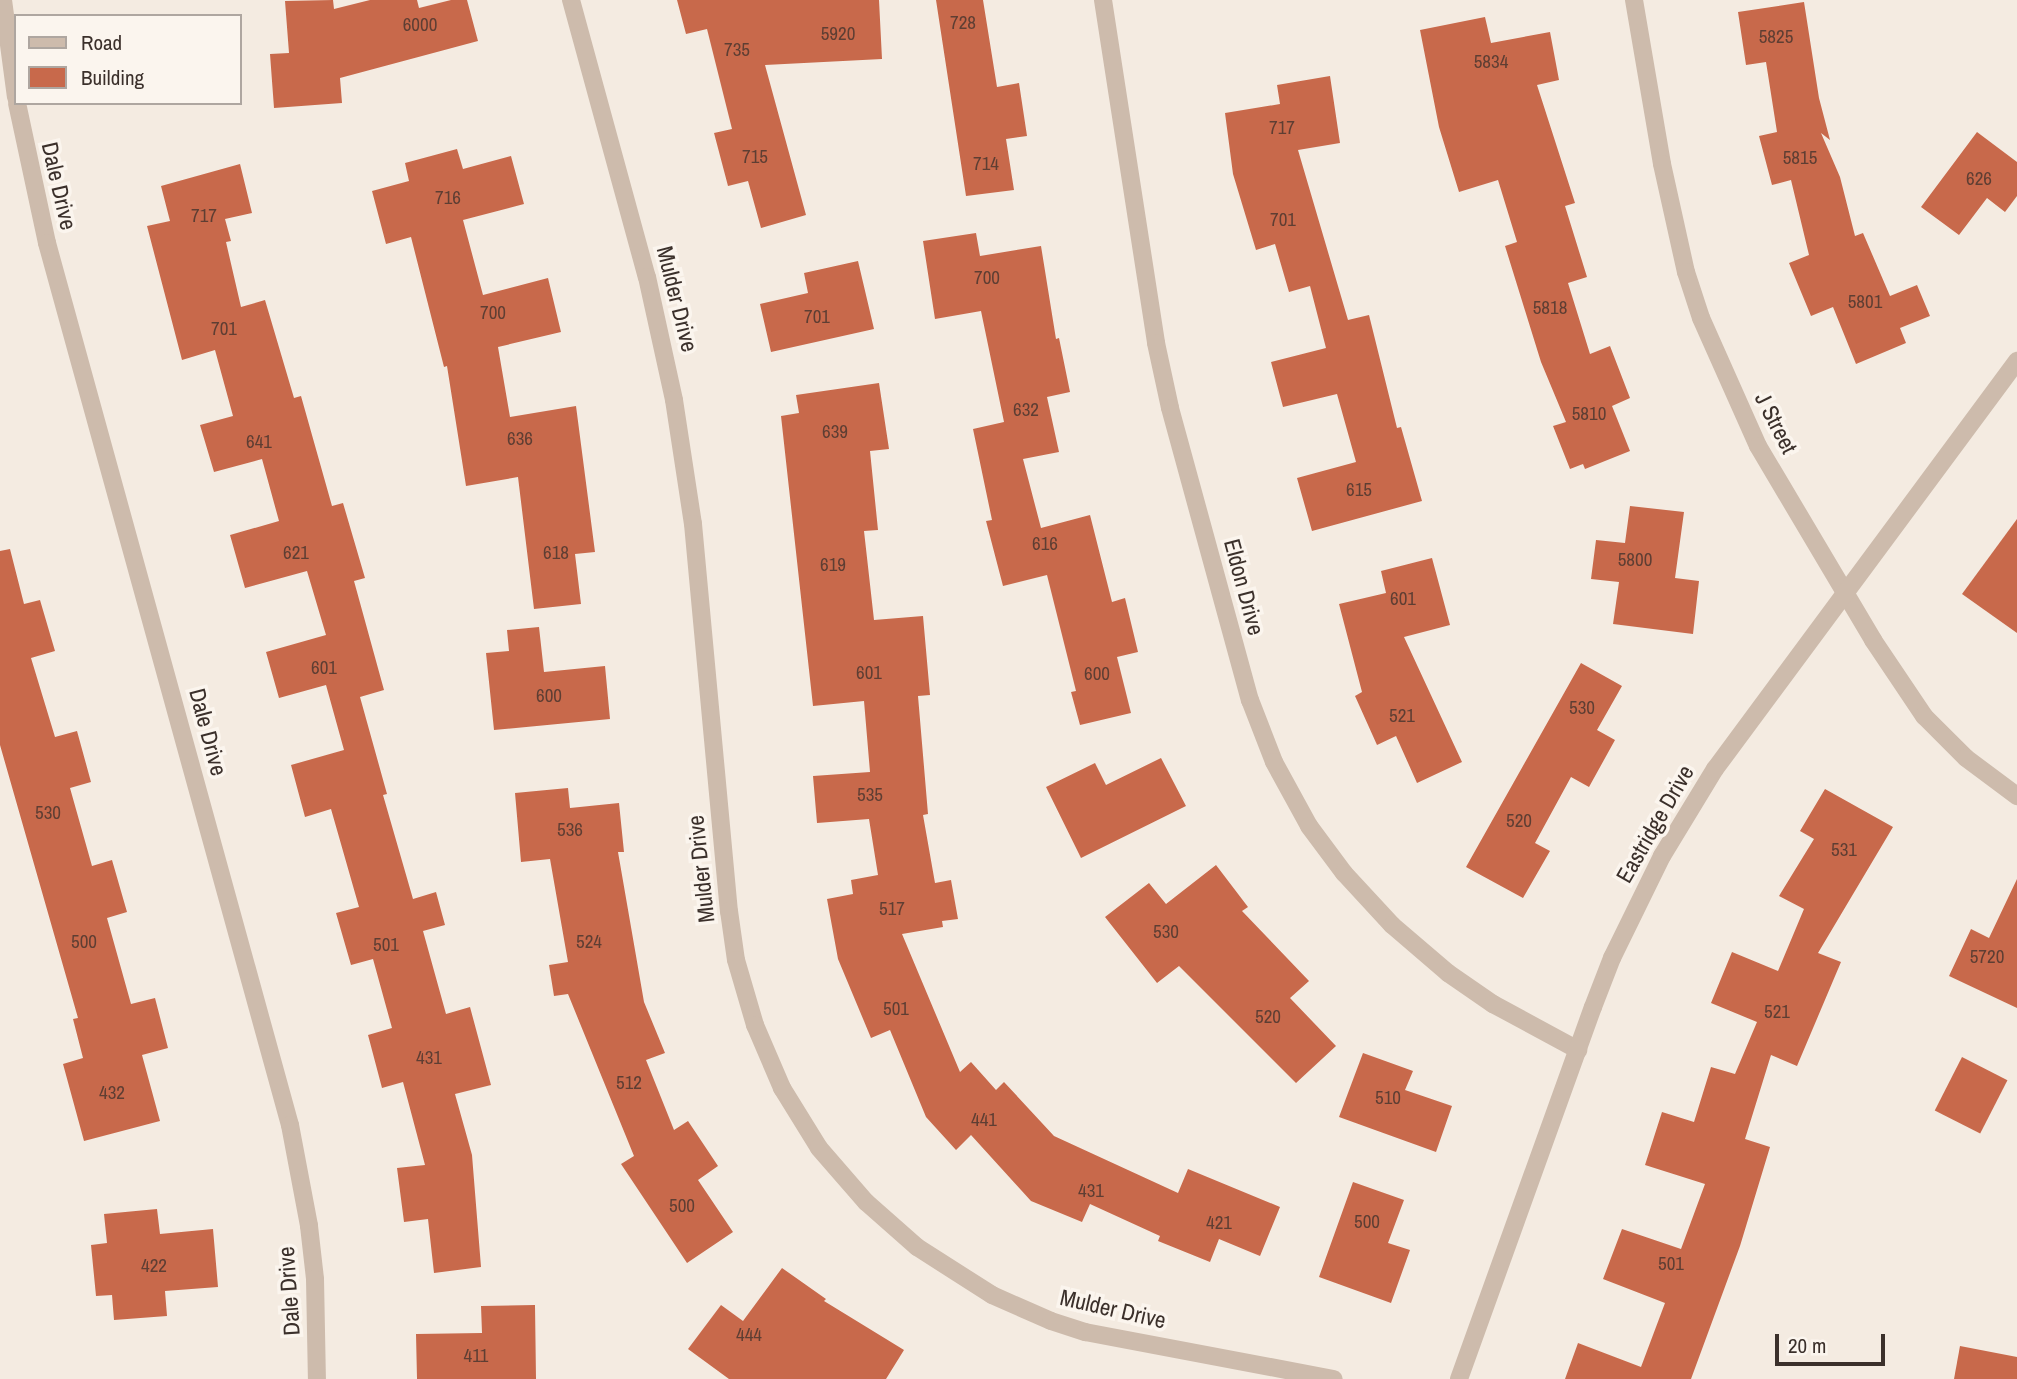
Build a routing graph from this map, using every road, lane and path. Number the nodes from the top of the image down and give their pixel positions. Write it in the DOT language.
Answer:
graph roads {
  1 [pos="4,0"];
  2 [pos="571,0"];
  3 [pos="1102,0"];
  4 [pos="1634,0"];
  5 [pos="14,81"];
  6 [pos="17,105"];
  7 [pos="2017,361"];
  8 [pos="1846,592"];
  9 [pos="2017,796"];
  10 [pos="1578,1051"];
  11 [pos="317,1379"];
  12 [pos="1334,1379"];
  13 [pos="1459,1379"];
  1 -- 5 [label="street"];
  2 -- 12 [label="street, Mulder Drive"];
  3 -- 10 [label="street, Eldon Drive"];
  4 -- 8 [label="street, J Street"];
  6 -- 11 [label="street, Dale Drive"];
  7 -- 8 [label="street, Eastridge Drive"];
  8 -- 9 [label="street, J Street"];
  8 -- 10 [label="street, Eastridge Drive"];
  10 -- 13 [label="street, Eastridge Drive"];
}
